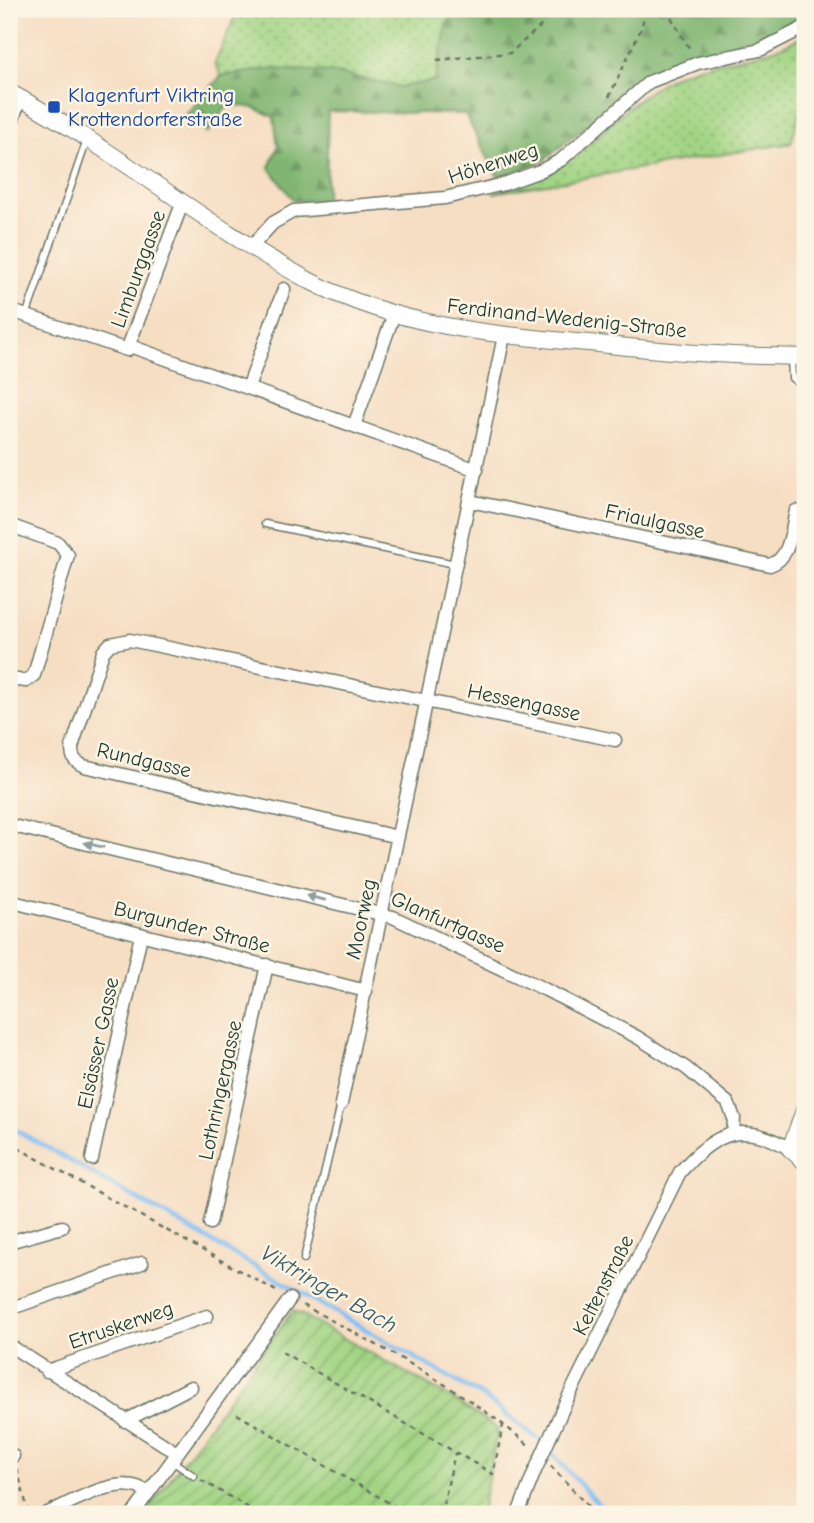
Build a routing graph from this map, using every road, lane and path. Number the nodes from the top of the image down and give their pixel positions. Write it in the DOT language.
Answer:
graph roads {
  1 [pos="549,9"];
  2 [pos="646,9"];
  3 [pos="666,9"];
  4 [pos="805,27"];
  5 [pos="437,60"];
  6 [pos="698,63"];
  7 [pos="16,96"];
  8 [pos="606,104"];
  9 [pos="9,139"];
  10 [pos="88,139"];
  11 [pos="182,204"];
  12 [pos="251,247"];
  13 [pos="284,289"];
  14 [pos="9,310"];
  15 [pos="394,314"];
  16 [pos="26,316"];
  17 [pos="504,336"];
  18 [pos="130,346"];
  19 [pos="802,355"];
  20 [pos="248,388"];
  21 [pos="805,389"];
  22 [pos="354,426"];
  23 [pos="477,470"];
  24 [pos="805,476"];
  25 [pos="470,501"];
  26 [pos="796,511"];
  27 [pos="265,524"];
  28 [pos="9,525"];
  29 [pos="457,564"];
  30 [pos="9,679"];
  31 [pos="426,701"];
  32 [pos="615,740"];
  33 [pos="9,825"];
  34 [pos="398,837"];
  35 [pos="9,901"];
  36 [pos="382,914"];
  37 [pos="141,935"];
  38 [pos="267,965"];
  39 [pos="366,991"];
  40 [pos="341,1104"];
  41 [pos="805,1108"];
  42 [pos="733,1133"];
  43 [pos="9,1143"];
  44 [pos="790,1149"];
  45 [pos="92,1159"];
  46 [pos="805,1162"];
  47 [pos="210,1223"];
  48 [pos="62,1227"];
  49 [pos="9,1242"];
  50 [pos="304,1259"];
  51 [pos="142,1263"];
  52 [pos="299,1282"];
  53 [pos="290,1299"];
  54 [pos="9,1310"];
  55 [pos="207,1316"];
  56 [pos="9,1345"];
  57 [pos="282,1352"];
  58 [pos="47,1371"];
  59 [pos="191,1387"];
  60 [pos="237,1414"];
  61 [pos="125,1421"];
  62 [pos="503,1424"];
  63 [pos="536,1451"];
  64 [pos="456,1452"];
  65 [pos="11,1456"];
  66 [pos="174,1457"];
  67 [pos="546,1460"];
  68 [pos="194,1476"];
  69 [pos="148,1493"];
  70 [pos="29,1514"];
  71 [pos="46,1514"];
  72 [pos="133,1514"];
  73 [pos="259,1514"];
  74 [pos="408,1514"];
  75 [pos="441,1514"];
  76 [pos="518,1514"];
  77 [pos="595,1514"];
  1 -- 5 [label="path"];
  2 -- 8 [label="path"];
  3 -- 6 [label="path"];
  4 -- 6 [label="street, Höhenweg"];
  6 -- 12 [label="street, Höhenweg"];
  7 -- 9 [label="lane"];
  7 -- 10 [label="street, Ferdinand-Wedenig-Straße"];
  10 -- 11 [label="street, Ferdinand-Wedenig-Straße"];
  10 -- 16 [label="lane"];
  11 -- 12 [label="street, Ferdinand-Wedenig-Straße"];
  11 -- 18 [label="street, Limburggasse"];
  12 -- 15 [label="street, Ferdinand-Wedenig-Straße"];
  13 -- 20 [label="street"];
  14 -- 16 [label="street, Limburggasse"];
  15 -- 17 [label="street, Ferdinand-Wedenig-Straße"];
  15 -- 22 [label="street"];
  16 -- 18 [label="street, Limburggasse"];
  17 -- 19 [label="street, Ferdinand-Wedenig-Straße"];
  17 -- 23 [label="street, Moorweg"];
  18 -- 20 [label="street, Limburggasse"];
  19 -- 21 [label="lane"];
  20 -- 22 [label="street, Limburggasse"];
  22 -- 23 [label="street, Limburggasse"];
  23 -- 25 [label="street, Moorweg"];
  24 -- 26 [label="path"];
  25 -- 26 [label="street, Friaulgasse"];
  25 -- 29 [label="street, Moorweg"];
  27 -- 29 [label="lane"];
  28 -- 30 [label="street"];
  29 -- 31 [label="street, Moorweg"];
  31 -- 32 [label="street, Hessengasse"];
  31 -- 34 [label="street, Moorweg"];
  31 -- 34 [label="street, Rundgasse"];
  36 -- 33 [label="street, Glanfurtgasse, one-way"];
  34 -- 36 [label="street, Moorweg"];
  35 -- 37 [label="street, Burgunder Straße"];
  36 -- 39 [label="street, Moorweg"];
  36 -- 42 [label="street, Glanfurtgasse"];
  37 -- 38 [label="street, Burgunder Straße"];
  37 -- 45 [label="street, Elsässer Gasse"];
  38 -- 39 [label="street, Burgunder Straße"];
  38 -- 47 [label="street, Lothringergasse"];
  39 -- 40 [label="street, Moorweg"];
  40 -- 50 [label="lane, Moorweg"];
  41 -- 44 [label="street"];
  42 -- 44 [label="street"];
  42 -- 76 [label="street, Keltenstraße, bridge"];
  43 -- 53 [label="path"];
  44 -- 46 [label="street"];
  48 -- 49 [label="street"];
  50 -- 52 [label="path"];
  51 -- 54 [label="street"];
  53 -- 62 [label="path"];
  53 -- 66 [label="street"];
  55 -- 58 [label="street, Etruskerweg"];
  56 -- 58 [label="street, Etruskerweg"];
  57 -- 64 [label="path"];
  58 -- 61 [label="street, Etruskerweg"];
  59 -- 61 [label="street"];
  60 -- 74 [label="path"];
  61 -- 66 [label="street, Etruskerweg"];
  62 -- 63 [label="path"];
  62 -- 64 [label="path"];
  64 -- 75 [label="path"];
  65 -- 70 [label="path"];
  66 -- 68 [label="lane"];
  66 -- 69 [label="street"];
  67 -- 77 [label="path"];
  68 -- 73 [label="path"];
  69 -- 71 [label="street"];
  69 -- 72 [label="street"];
}
